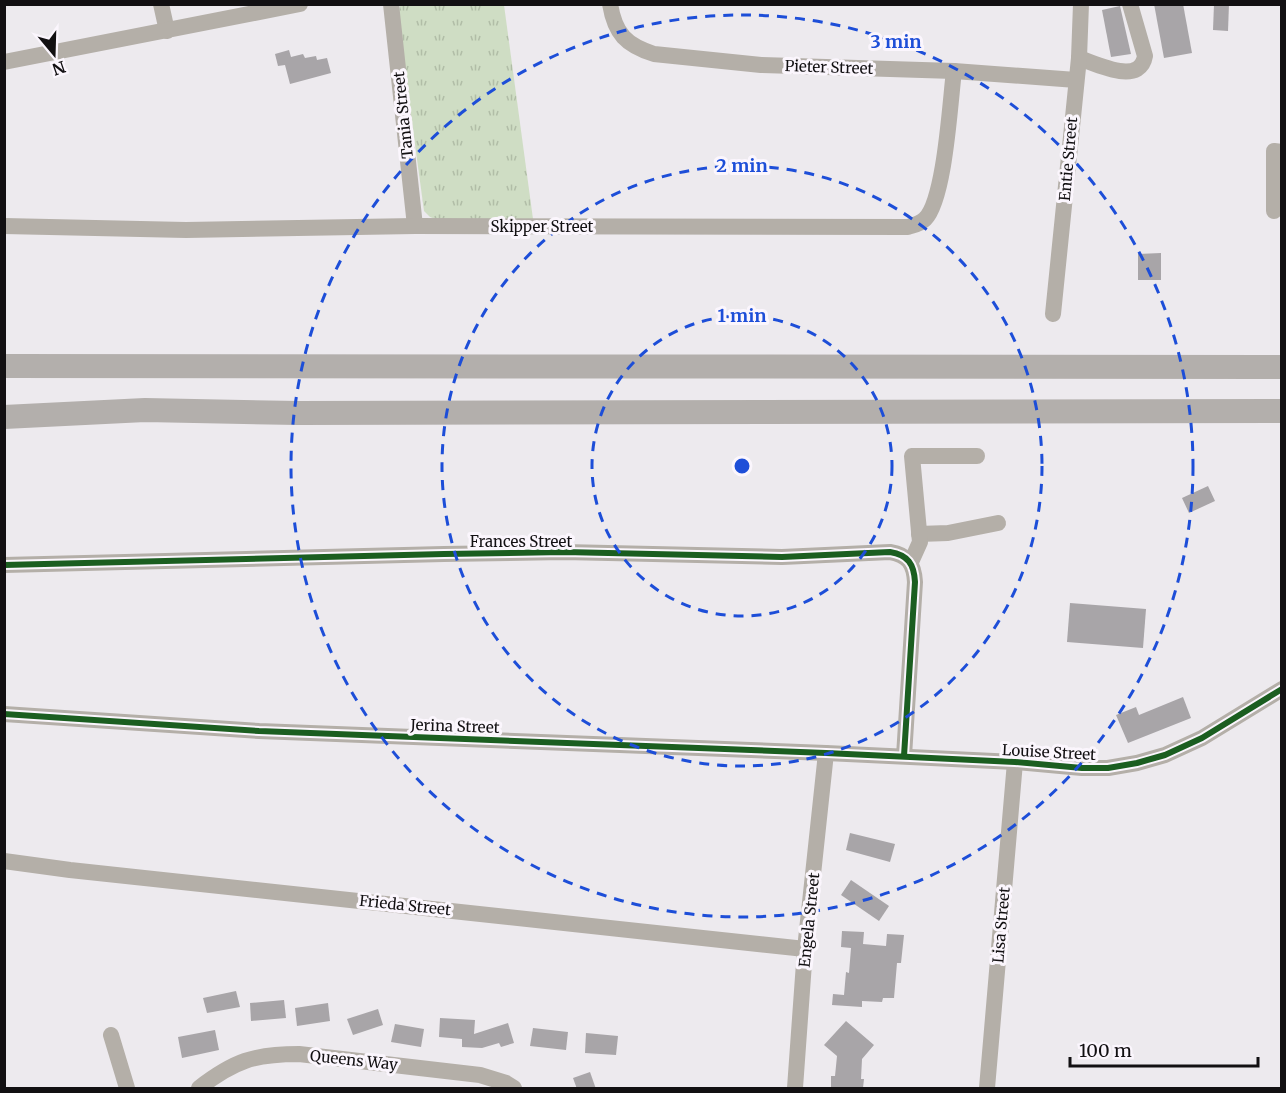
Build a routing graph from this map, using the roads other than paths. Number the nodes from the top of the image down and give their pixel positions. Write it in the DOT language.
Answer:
graph roads {
  1 [pos="161,4"];
  2 [pos="300,4"];
  3 [pos="391,4"];
  4 [pos="610,4"];
  5 [pos="1081,4"];
  6 [pos="1130,4"];
  7 [pos="167,31"];
  8 [pos="1079,58"];
  9 [pos="4,62"];
  10 [pos="954,71"];
  11 [pos="1076,80"];
  12 [pos="1281,152"];
  13 [pos="1274,211"];
  14 [pos="4,226"];
  15 [pos="415,226"];
  16 [pos="1053,314"];
  17 [pos="4,366"];
  18 [pos="1281,368"];
  19 [pos="1281,411"];
  20 [pos="4,417"];
  21 [pos="977,456"];
  22 [pos="998,523"];
  23 [pos="919,534"];
  24 [pos="911,562"];
  25 [pos="4,565"];
  26 [pos="1281,689"];
  27 [pos="4,714"];
  28 [pos="826,753"];
  29 [pos="904,756"];
  30 [pos="1015,762"];
  31 [pos="4,861"];
  32 [pos="805,949"];
  33 [pos="111,1035"];
  34 [pos="127,1089"];
  35 [pos="199,1089"];
  36 [pos="513,1089"];
  37 [pos="795,1089"];
  38 [pos="987,1089"];
  1 -- 7 [label="street"];
  2 -- 7 [label="street"];
  3 -- 15 [label="street, Tania Street"];
  4 -- 10 [label="street, Pieter Street"];
  5 -- 8 [label="street, Entie Street"];
  6 -- 8 [label="street"];
  7 -- 9 [label="street"];
  8 -- 11 [label="street, Entie Street"];
  10 -- 11 [label="street, Pieter Street"];
  10 -- 15 [label="street, Skipper Street"];
  11 -- 16 [label="street, Entie Street"];
  12 -- 13 [label="street"];
  14 -- 15 [label="street, Skipper Street"];
  17 -- 18 [label="highway"];
  19 -- 20 [label="highway"];
  21 -- 23 [label="street"];
  22 -- 23 [label="street"];
  23 -- 24 [label="street"];
  24 -- 25 [label="street, Frances Street"];
  24 -- 29 [label="street"];
  26 -- 30 [label="street, Louise Street"];
  27 -- 28 [label="street, Jerina Street"];
  28 -- 29 [label="street, Jerina Street"];
  28 -- 32 [label="street, Engela Street"];
  29 -- 30 [label="street, Louise Street"];
  30 -- 38 [label="street, Lisa Street"];
  31 -- 32 [label="street, Frieda Street"];
  32 -- 37 [label="street, Engela Street"];
  33 -- 34 [label="street"];
  35 -- 36 [label="street, Queens Way"];
}
